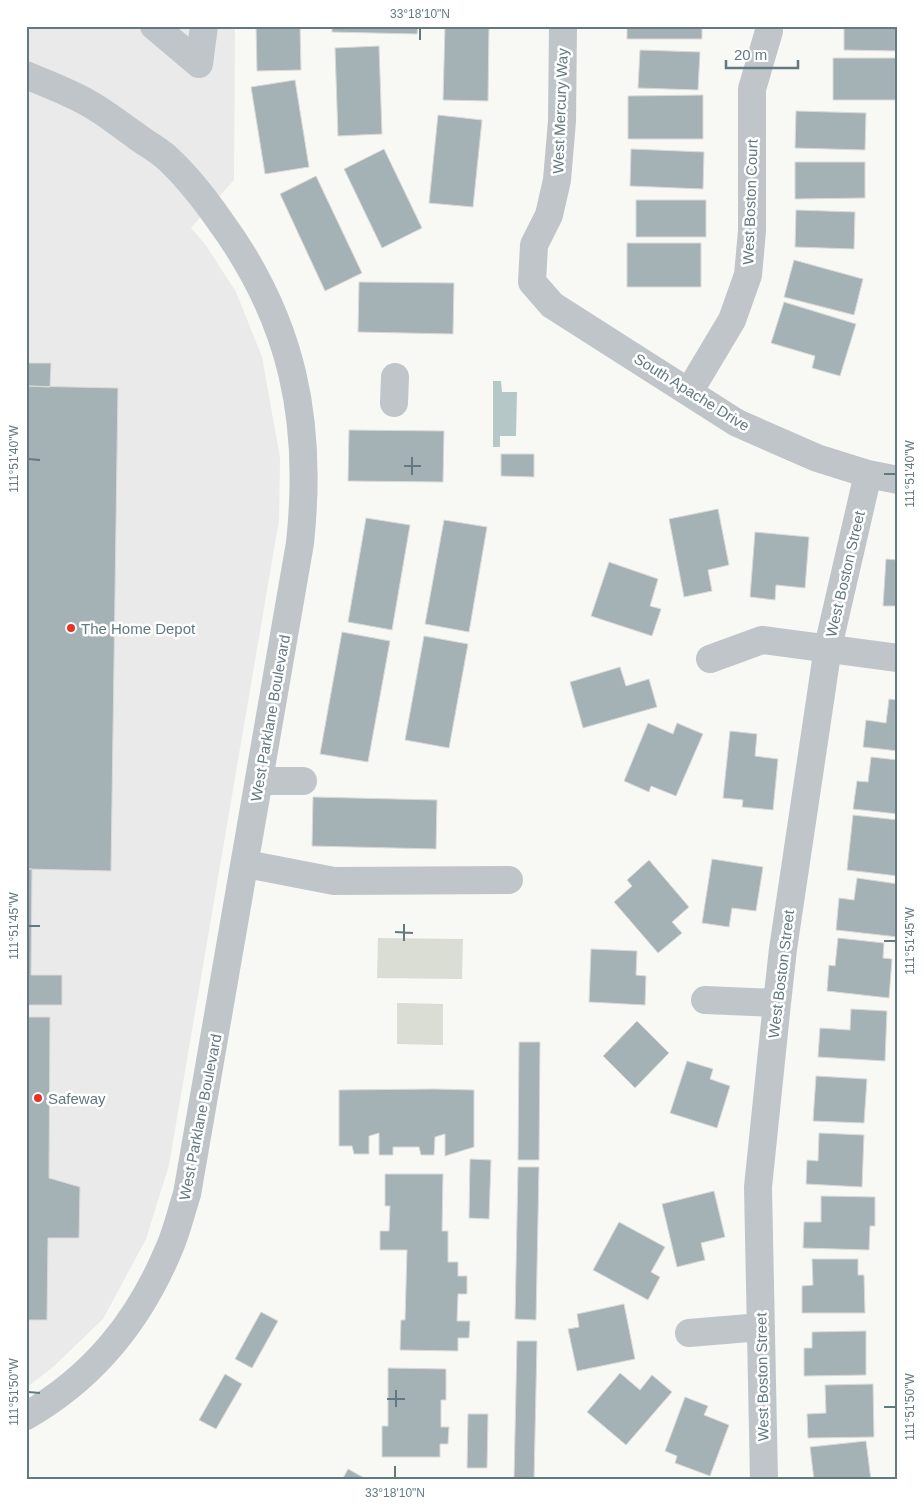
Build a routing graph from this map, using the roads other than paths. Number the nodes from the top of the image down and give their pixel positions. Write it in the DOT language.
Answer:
graph roads {
  1 [pos="154,26"];
  2 [pos="204,26"];
  3 [pos="563,26"];
  4 [pos="769,31"];
  5 [pos="26,75"];
  6 [pos="532,282"];
  7 [pos="689,392"];
  8 [pos="868,474"];
  9 [pos="898,480"];
  10 [pos="828,647"];
  11 [pos="898,658"];
  12 [pos="710,659"];
  13 [pos="260,781"];
  14 [pos="303,781"];
  15 [pos="246,864"];
  16 [pos="509,880"];
  17 [pos="705,1000"];
  18 [pos="777,1003"];
  19 [pos="761,1327"];
  20 [pos="689,1333"];
  21 [pos="26,1416"];
  22 [pos="764,1480"];
  1 -- 2 [label="street"];
  3 -- 6 [label="street, West Mercury Way"];
  4 -- 7 [label="street, West Boston Court"];
  5 -- 13 [label="street, West Parklane Boulevard"];
  6 -- 7 [label="street, South Apache Drive"];
  7 -- 8 [label="street, South Apache Drive"];
  8 -- 9 [label="street, South Apache Drive"];
  8 -- 10 [label="street, West Boston Street"];
  10 -- 11 [label="street"];
  10 -- 12 [label="street"];
  10 -- 18 [label="street, West Boston Street"];
  13 -- 14 [label="street"];
  13 -- 15 [label="street, West Parklane Boulevard"];
  15 -- 16 [label="street"];
  15 -- 21 [label="street, West Parklane Boulevard"];
  17 -- 18 [label="street"];
  18 -- 19 [label="street, West Boston Street"];
  19 -- 20 [label="street"];
  19 -- 22 [label="street, West Boston Street"];
}
